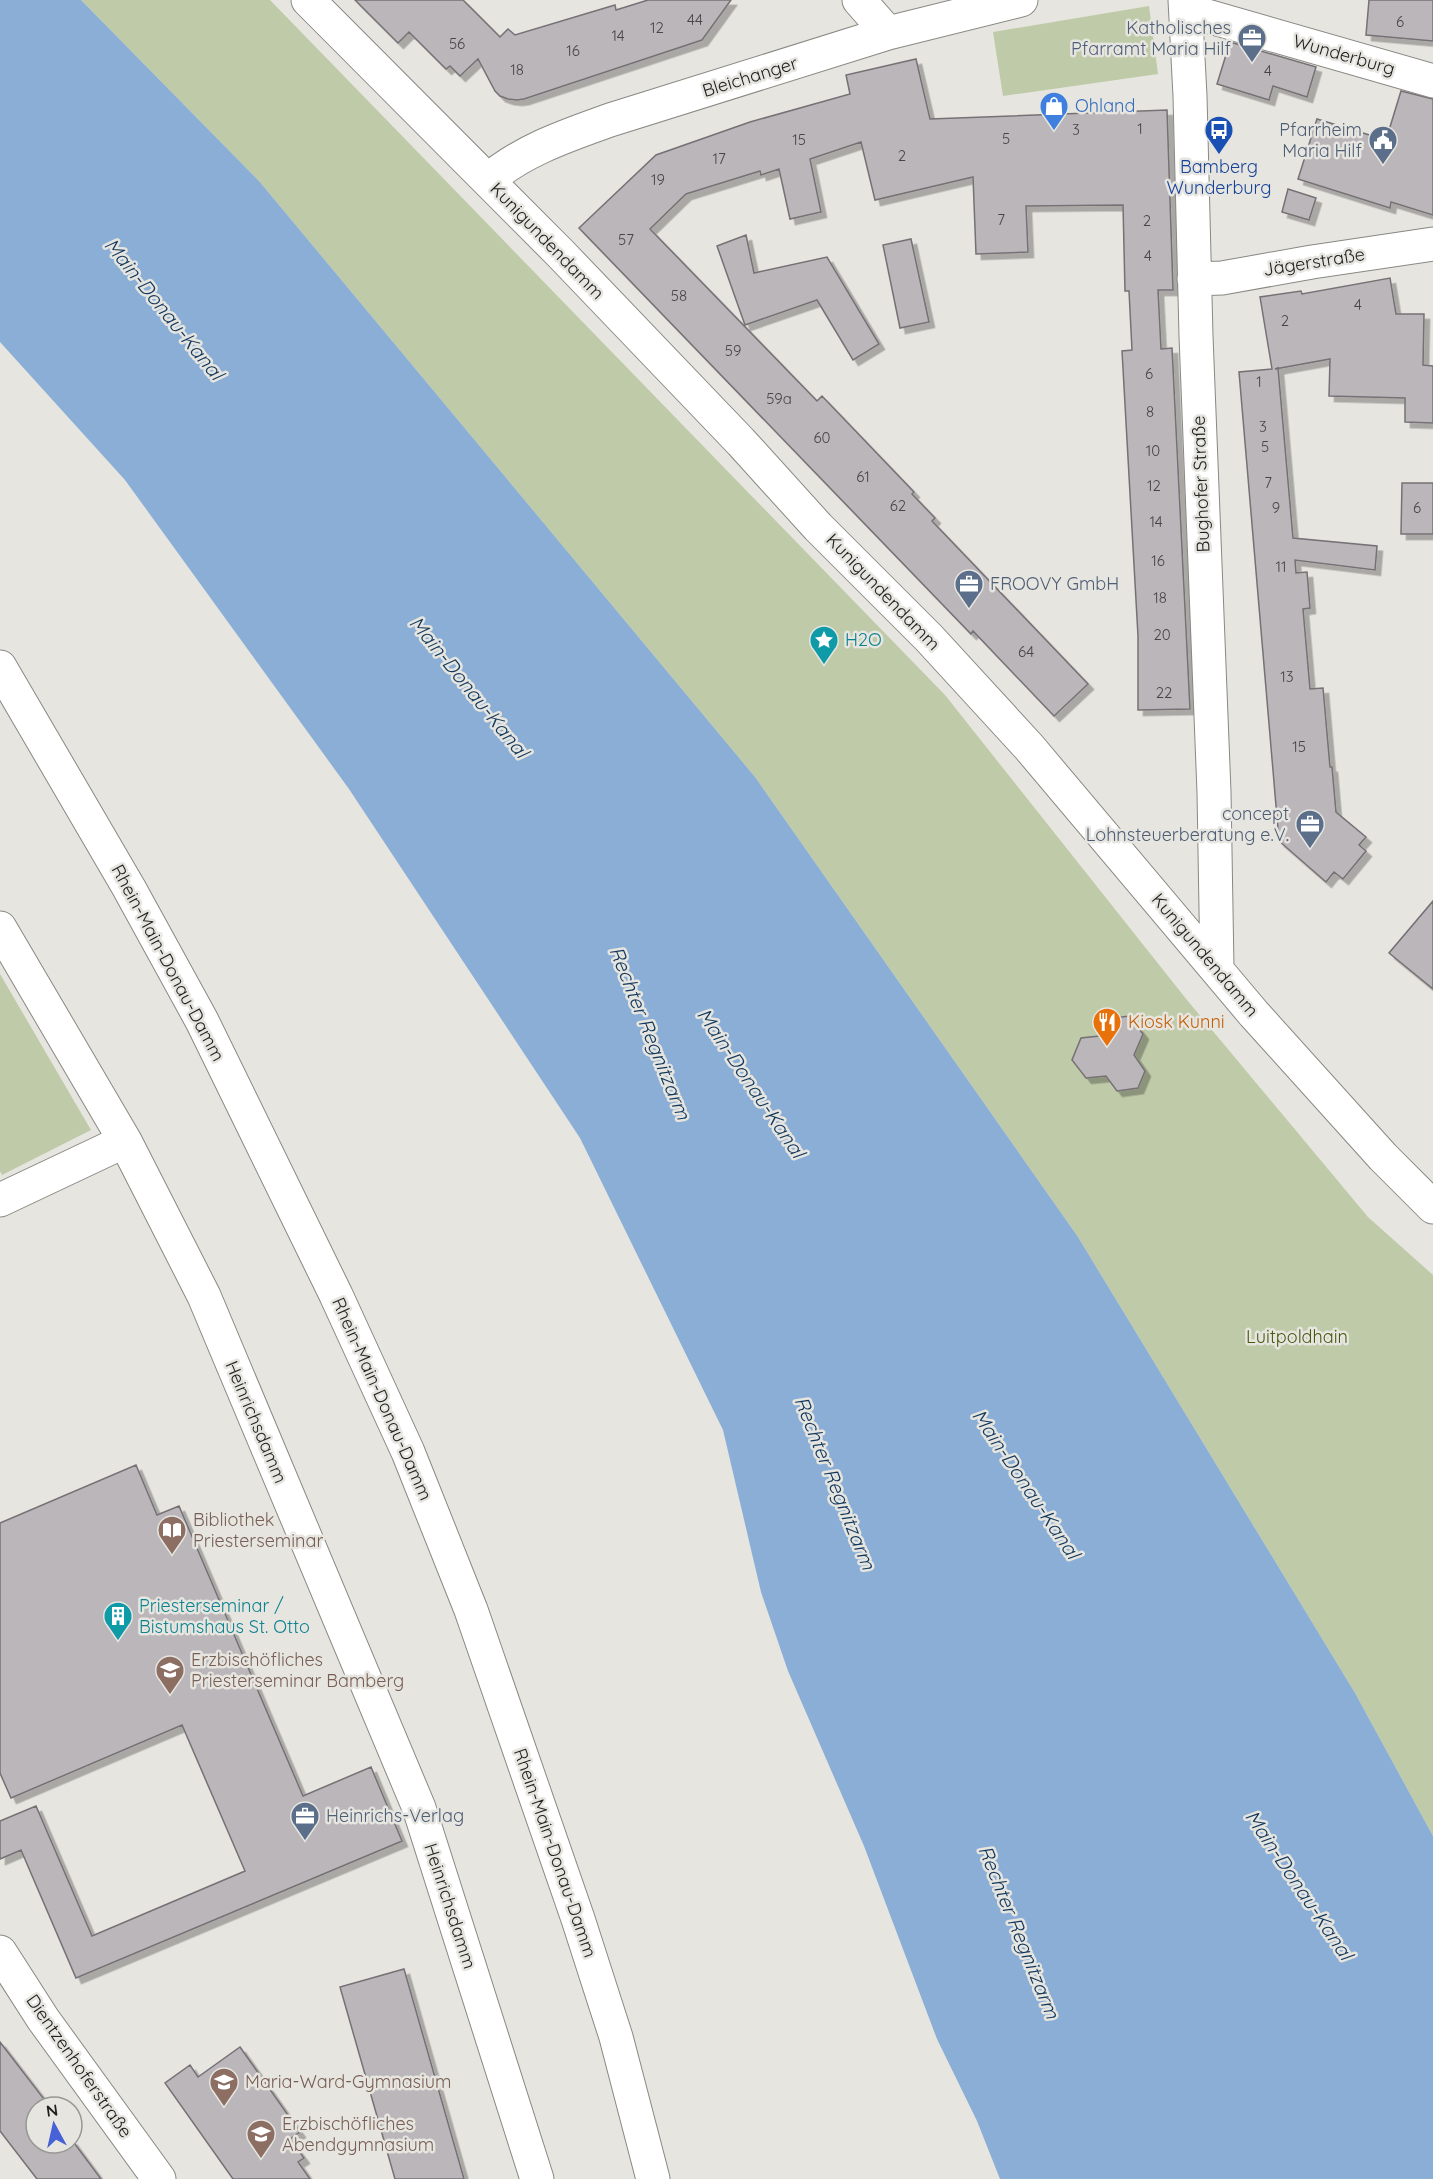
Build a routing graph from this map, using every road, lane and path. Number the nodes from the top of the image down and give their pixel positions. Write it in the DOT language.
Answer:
graph roads {
  1 [pos="308,0"];
  2 [pos="859,0"];
  3 [pos="1021,0"];
  4 [pos="1185,5"];
  5 [pos="888,33"];
  6 [pos="1433,81"];
  7 [pos="489,180"];
  8 [pos="1433,244"];
  9 [pos="1194,279"];
  10 [pos="0,667"];
  11 [pos="0,928"];
  12 [pos="1217,968"];
  13 [pos="125,1141"];
  14 [pos="0,1200"];
  15 [pos="1433,1207"];
  16 [pos="0,1952"];
  17 [pos="159,2179"];
  18 [pos="537,2179"];
  19 [pos="653,2179"];
  1 -- 7 [label="street, Kunigundendamm"];
  2 -- 5 [label="street"];
  3 -- 5 [label="street, Bleichanger"];
  4 -- 6 [label="street, Wunderburg"];
  4 -- 9 [label="street, Bughofer Straße"];
  5 -- 7 [label="street, Bleichanger"];
  7 -- 12 [label="street, Kunigundendamm"];
  8 -- 9 [label="street, Jägerstraße"];
  9 -- 12 [label="street, Bughofer Straße"];
  10 -- 19 [label="street, Rhein-Main-Donau-Damm"];
  11 -- 13 [label="street, Heinrichsdamm"];
  12 -- 15 [label="street, Kunigundendamm"];
  13 -- 14 [label="street"];
  13 -- 18 [label="street, Heinrichsdamm"];
  16 -- 17 [label="street, Dientzenhoferstraße"];
}
